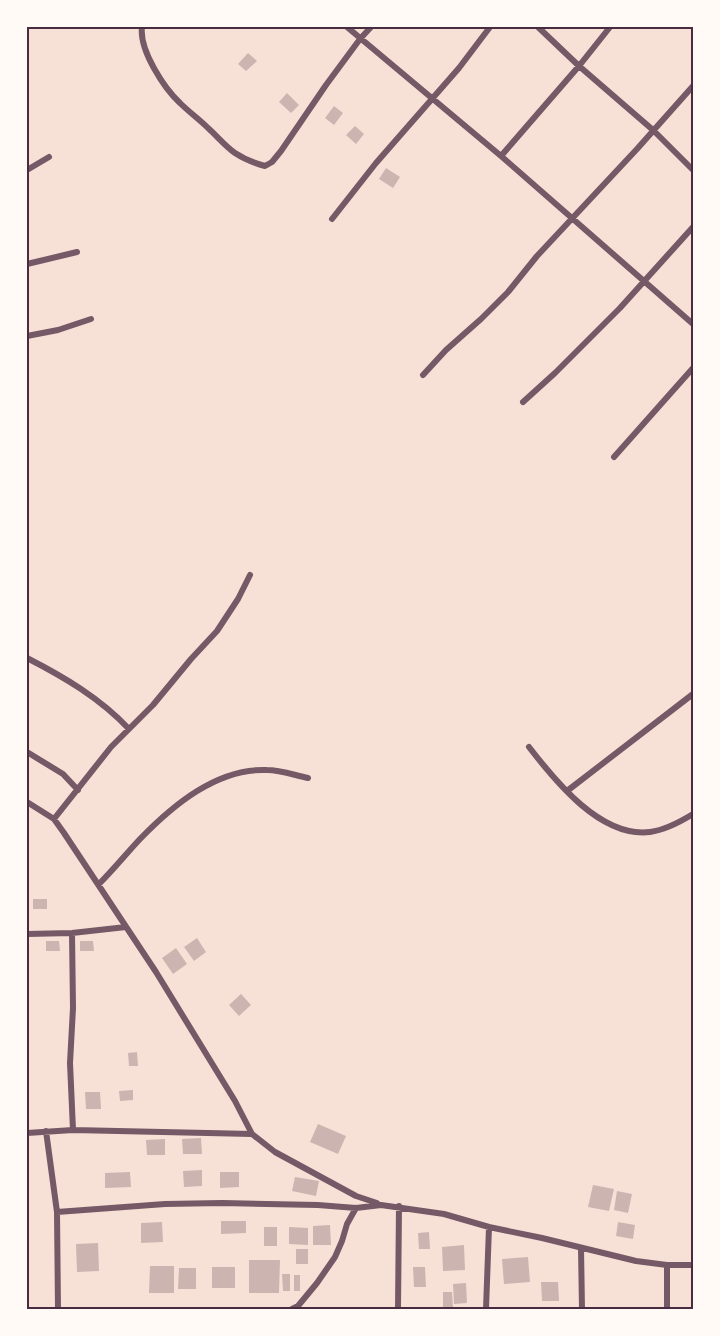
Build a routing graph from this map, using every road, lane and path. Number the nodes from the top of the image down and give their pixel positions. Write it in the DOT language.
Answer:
graph roads {
  1 [pos="142,27"];
  2 [pos="346,27"];
  3 [pos="371,27"];
  4 [pos="490,27"];
  5 [pos="538,27"];
  6 [pos="610,27"];
  7 [pos="360,39"];
  8 [pos="579,66"];
  9 [pos="693,86"];
  10 [pos="432,98"];
  11 [pos="653,130"];
  12 [pos="501,156"];
  13 [pos="49,158"];
  14 [pos="27,170"];
  15 [pos="693,170"];
  16 [pos="573,218"];
  17 [pos="332,219"];
  18 [pos="693,226"];
  19 [pos="77,252"];
  20 [pos="27,264"];
  21 [pos="643,281"];
  22 [pos="92,319"];
  23 [pos="693,324"];
  24 [pos="27,336"];
  25 [pos="693,368"];
  26 [pos="423,375"];
  27 [pos="523,402"];
  28 [pos="614,457"];
  29 [pos="250,575"];
  30 [pos="27,658"];
  31 [pos="693,694"];
  32 [pos="129,729"];
  33 [pos="529,747"];
  34 [pos="27,752"];
  35 [pos="308,778"];
  36 [pos="78,790"];
  37 [pos="567,791"];
  38 [pos="27,802"];
  39 [pos="693,814"];
  40 [pos="54,819"];
  41 [pos="99,884"];
  42 [pos="126,927"];
  43 [pos="72,933"];
  44 [pos="27,934"];
  45 [pos="73,1130"];
  46 [pos="46,1131"];
  47 [pos="27,1133"];
  48 [pos="252,1134"];
  49 [pos="381,1204"];
  50 [pos="399,1206"];
  51 [pos="356,1208"];
  52 [pos="57,1212"];
  53 [pos="489,1227"];
  54 [pos="581,1248"];
  55 [pos="668,1265"];
  56 [pos="693,1265"];
  57 [pos="58,1309"];
  58 [pos="292,1309"];
  59 [pos="398,1309"];
  60 [pos="486,1309"];
  61 [pos="582,1309"];
  62 [pos="667,1309"];
  1 -- 7 [label="street"];
  2 -- 7 [label="street"];
  3 -- 7 [label="street"];
  4 -- 10 [label="street"];
  5 -- 8 [label="street"];
  6 -- 8 [label="street"];
  7 -- 10 [label="street"];
  8 -- 11 [label="street"];
  8 -- 12 [label="street"];
  9 -- 11 [label="street"];
  10 -- 12 [label="street"];
  10 -- 17 [label="street"];
  11 -- 15 [label="street"];
  11 -- 16 [label="street"];
  12 -- 16 [label="street"];
  13 -- 14 [label="street"];
  16 -- 21 [label="street"];
  16 -- 26 [label="street"];
  18 -- 21 [label="street"];
  19 -- 20 [label="street"];
  21 -- 23 [label="street"];
  21 -- 27 [label="street"];
  22 -- 24 [label="street"];
  25 -- 28 [label="street"];
  29 -- 32 [label="street"];
  30 -- 32 [label="street"];
  31 -- 37 [label="street"];
  32 -- 36 [label="street"];
  33 -- 37 [label="street"];
  34 -- 36 [label="street"];
  35 -- 41 [label="street"];
  36 -- 40 [label="street"];
  37 -- 39 [label="street"];
  38 -- 40 [label="street"];
  40 -- 41 [label="street"];
  41 -- 42 [label="street"];
  42 -- 43 [label="street"];
  42 -- 48 [label="street"];
  43 -- 44 [label="street"];
  43 -- 45 [label="street"];
  45 -- 46 [label="street"];
  45 -- 48 [label="street"];
  46 -- 47 [label="street"];
  46 -- 52 [label="street"];
  48 -- 49 [label="street"];
  49 -- 50 [label="street"];
  49 -- 51 [label="street"];
  50 -- 53 [label="street"];
  50 -- 59 [label="street"];
  51 -- 52 [label="street"];
  51 -- 58 [label="street"];
  52 -- 57 [label="street"];
  53 -- 54 [label="street"];
  53 -- 60 [label="street"];
  54 -- 55 [label="street"];
  54 -- 61 [label="street"];
  55 -- 56 [label="street"];
  55 -- 62 [label="street"];
}
